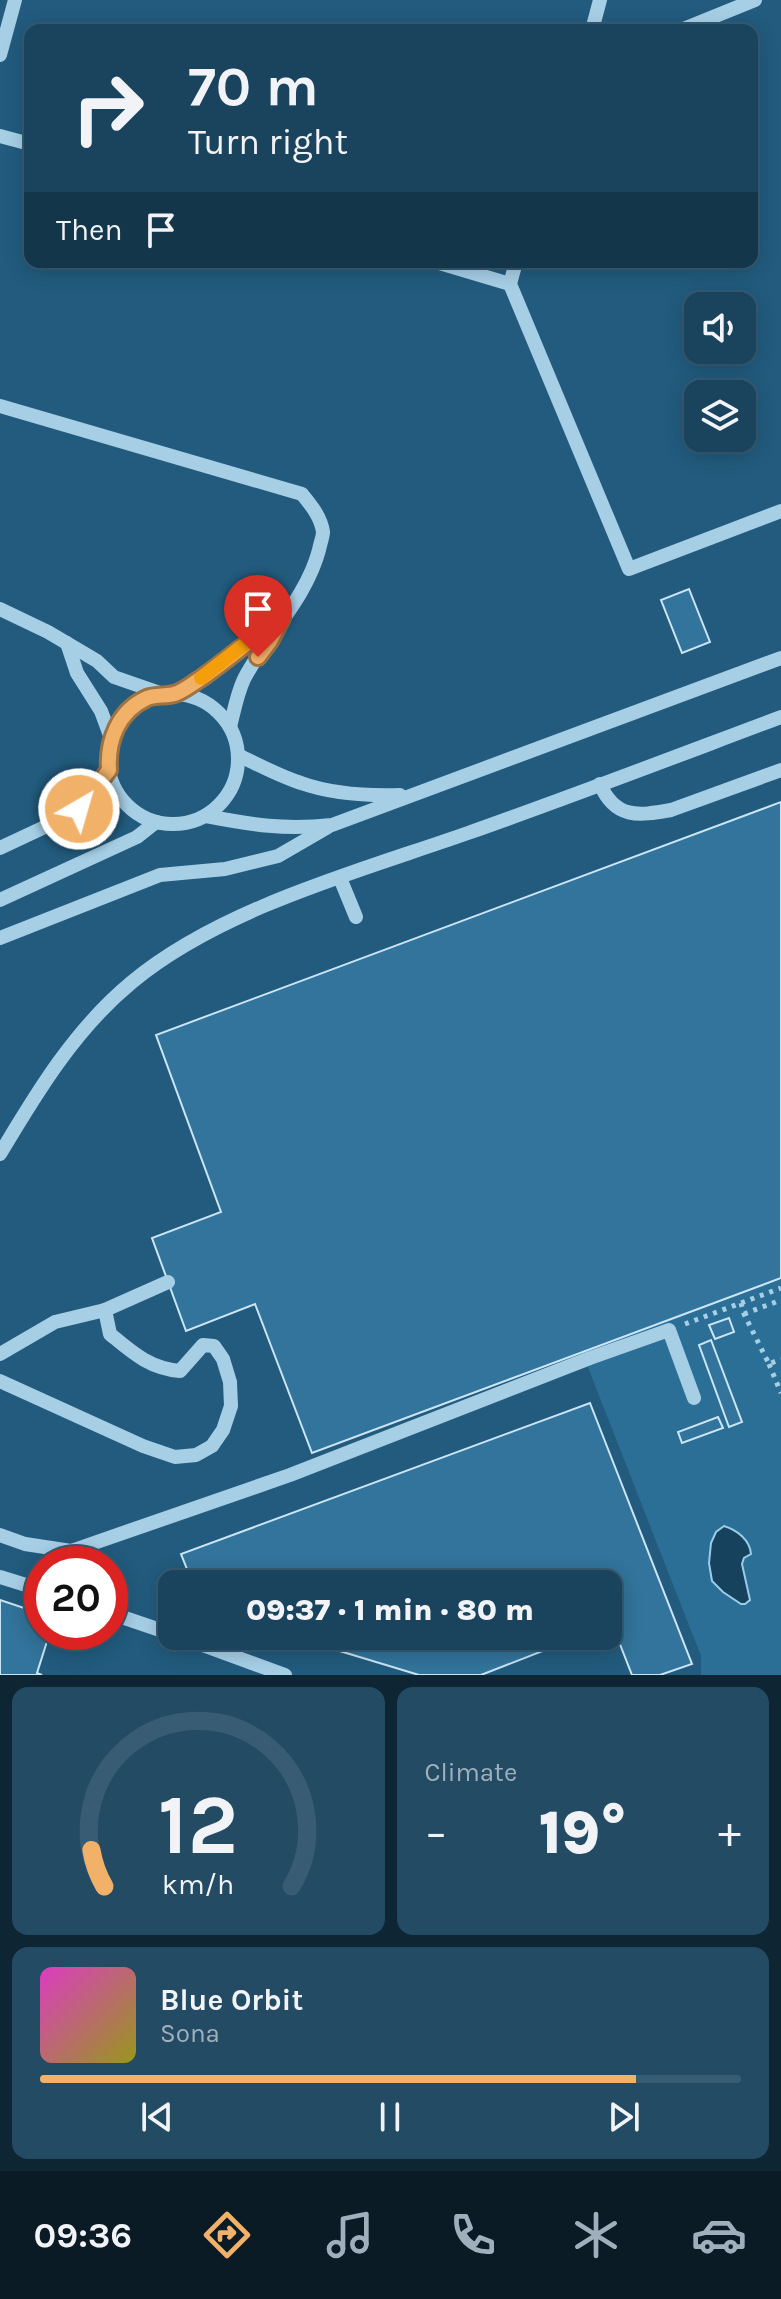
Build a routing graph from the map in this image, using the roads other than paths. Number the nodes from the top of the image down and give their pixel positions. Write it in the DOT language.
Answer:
graph roads {
  1 [pos="15,0"];
  2 [pos="600,0"];
  3 [pos="755,0"];
  4 [pos="594,24"];
  5 [pos="696,24"];
  6 [pos="0,55"];
  7 [pos="0,136"];
  8 [pos="24,142"];
  9 [pos="456,268"];
  10 [pos="514,268"];
  11 [pos="510,284"];
  12 [pos="0,406"];
  13 [pos="781,511"];
  14 [pos="0,609"];
  15 [pos="282,618"];
  16 [pos="67,643"];
  17 [pos="781,658"];
  18 [pos="170,694"];
  19 [pos="781,717"];
  20 [pos="230,727"];
  21 [pos="111,738"];
  22 [pos="238,755"];
  23 [pos="109,770"];
  24 [pos="781,770"];
  25 [pos="600,784"];
  26 [pos="412,795"];
  27 [pos="206,816"];
  28 [pos="156,822"];
  29 [pos="332,825"];
  30 [pos="0,848"];
  31 [pos="340,878"];
  32 [pos="0,900"];
  33 [pos="356,917"];
  34 [pos="0,938"];
  35 [pos="0,1154"];
  36 [pos="168,1282"];
  37 [pos="105,1310"];
  38 [pos="0,1354"];
  39 [pos="0,1381"];
  40 [pos="694,1398"];
  41 [pos="0,1535"];
  42 [pos="0,1577"];
  43 [pos="24,1584"];
  44 [pos="128,1619"];
  45 [pos="158,1629"];
  46 [pos="216,1650"];
  47 [pos="285,1675"];
  1 -- 6 [label="lane"];
  2 -- 4 [label="lane"];
  3 -- 5 [label="lane"];
  7 -- 8 [label="lane"];
  9 -- 11 [label="lane"];
  10 -- 11 [label="lane"];
  11 -- 13 [label="lane"];
  12 -- 15 [label="lane"];
  14 -- 16 [label="lane"];
  15 -- 18 [label="lane"];
  15 -- 20 [label="lane"];
  16 -- 18 [label="lane"];
  16 -- 21 [label="lane"];
  17 -- 26 [label="lane"];
  18 -- 20 [label="lane"];
  18 -- 21 [label="lane"];
  19 -- 25 [label="lane"];
  20 -- 22 [label="lane"];
  21 -- 23 [label="lane"];
  22 -- 26 [label="lane"];
  22 -- 27 [label="lane"];
  23 -- 28 [label="lane"];
  23 -- 30 [label="lane"];
  24 -- 25 [label="lane"];
  25 -- 31 [label="lane"];
  26 -- 29 [label="lane"];
  27 -- 28 [label="lane"];
  27 -- 29 [label="lane"];
  28 -- 32 [label="lane"];
  29 -- 34 [label="lane"];
  31 -- 33 [label="lane"];
  31 -- 35 [label="lane"];
  36 -- 37 [label="lane"];
  37 -- 38 [label="lane"];
  37 -- 39 [label="lane"];
  40 -- 41 [label="lane"];
  42 -- 43 [label="lane"];
  44 -- 45 [label="lane"];
  46 -- 47 [label="lane"];
}
